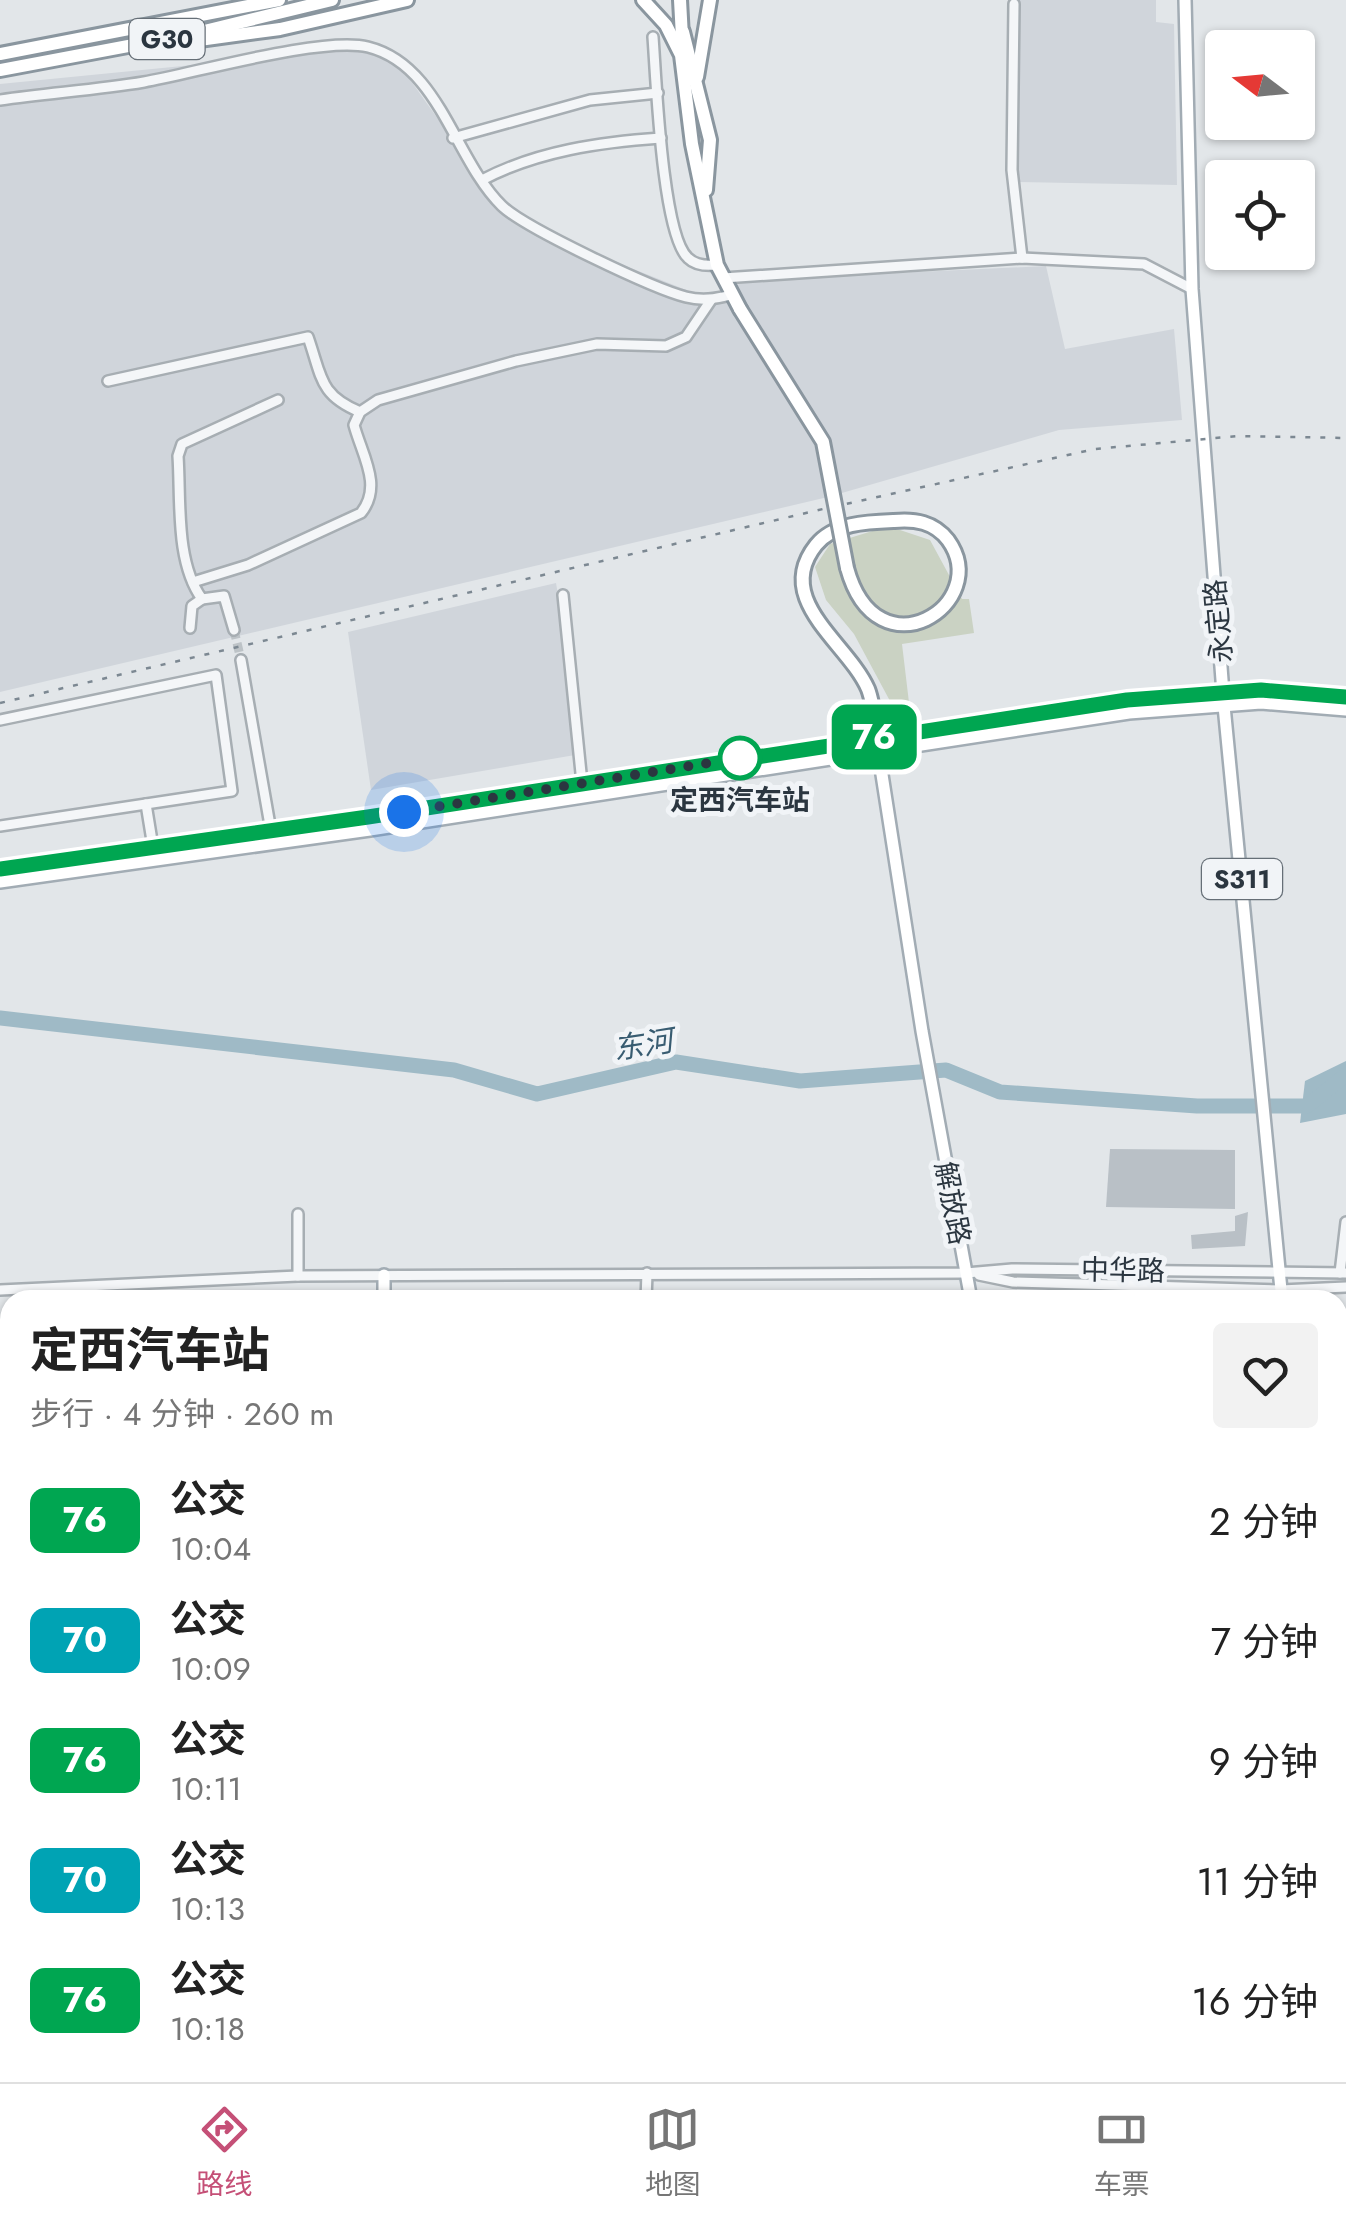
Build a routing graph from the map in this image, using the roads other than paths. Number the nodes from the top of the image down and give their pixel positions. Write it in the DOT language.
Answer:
graph roads {
  1 [pos="257,0"];
  2 [pos="280,0"];
  3 [pos="332,0"];
  4 [pos="407,0"];
  5 [pos="643,0"];
  6 [pos="680,0"];
  7 [pos="710,0"];
  8 [pos="1185,0"];
  9 [pos="1014,4"];
  10 [pos="230,10"];
  11 [pos="683,32"];
  12 [pos="654,36"];
  13 [pos="0,54"];
  14 [pos="681,54"];
  15 [pos="88,55"];
  16 [pos="0,70"];
  17 [pos="696,89"];
  18 [pos="658,93"];
  19 [pos="0,100"];
  20 [pos="453,138"];
  21 [pos="661,138"];
  22 [pos="482,180"];
  23 [pos="704,202"];
  24 [pos="1022,258"];
  25 [pos="717,264"];
  26 [pos="723,278"];
  27 [pos="1192,289"];
  28 [pos="731,295"];
  29 [pos="710,300"];
  30 [pos="108,381"];
  31 [pos="278,400"];
  32 [pos="360,412"];
  33 [pos="193,582"];
  34 [pos="564,595"];
  35 [pos="202,599"];
  36 [pos="190,628"];
  37 [pos="234,630"];
  38 [pos="241,660"];
  39 [pos="1346,697"];
  40 [pos="1224,699"];
  41 [pos="1346,710"];
  42 [pos="0,720"];
  43 [pos="877,743"];
  44 [pos="582,783"];
  45 [pos="146,804"];
  46 [pos="0,826"];
  47 [pos="271,831"];
  48 [pos="152,847"];
  49 [pos="0,869"];
  50 [pos="0,882"];
  51 [pos="298,1214"];
  52 [pos="1346,1222"];
  53 [pos="1279,1272"];
  54 [pos="648,1273"];
  55 [pos="966,1273"];
  56 [pos="1343,1273"];
  57 [pos="384,1275"];
  58 [pos="298,1276"];
  59 [pos="0,1290"];
  60 [pos="384,1290"];
  61 [pos="647,1290"];
  62 [pos="970,1290"];
  63 [pos="1178,1290"];
  64 [pos="1281,1290"];
  1 -- 10 [label="highway"];
  2 -- 10 [label="highway, G30"];
  3 -- 15 [label="highway, G30"];
  4 -- 15 [label="highway"];
  5 -- 14 [label="highway"];
  6 -- 11 [label="highway"];
  7 -- 17 [label="highway"];
  8 -- 27 [label="main road, 永定路"];
  9 -- 24 [label="street"];
  10 -- 13 [label="highway, G30"];
  11 -- 14 [label="highway"];
  11 -- 17 [label="highway"];
  12 -- 18 [label="street"];
  14 -- 23 [label="highway"];
  15 -- 16 [label="highway, G30"];
  17 -- 23 [label="highway"];
  18 -- 20 [label="street"];
  18 -- 21 [label="street"];
  19 -- 20 [label="street"];
  20 -- 22 [label="street"];
  21 -- 22 [label="street"];
  21 -- 25 [label="street"];
  22 -- 29 [label="street"];
  23 -- 25 [label="highway"];
  24 -- 26 [label="street"];
  24 -- 27 [label="street"];
  25 -- 26 [label="highway"];
  26 -- 28 [label="highway"];
  27 -- 40 [label="main road, 永定路"];
  28 -- 29 [label="street"];
  28 -- 43 [label="highway, bridge"];
  29 -- 32 [label="street"];
  30 -- 32 [label="street"];
  31 -- 33 [label="street"];
  32 -- 33 [label="street"];
  33 -- 35 [label="street"];
  34 -- 44 [label="street"];
  35 -- 36 [label="street"];
  35 -- 37 [label="street"];
  38 -- 47 [label="street"];
  39 -- 40 [label="main road"];
  40 -- 41 [label="main road"];
  40 -- 43 [label="main road"];
  40 -- 53 [label="main road, 永定路 / S311"];
  42 -- 45 [label="street"];
  43 -- 44 [label="main road"];
  43 -- 50 [label="main road"];
  43 -- 55 [label="main road, 解放路"];
  44 -- 47 [label="main road"];
  45 -- 46 [label="street"];
  45 -- 48 [label="street"];
  47 -- 48 [label="main road"];
  48 -- 49 [label="main road"];
  51 -- 58 [label="street"];
  52 -- 56 [label="street"];
  53 -- 55 [label="street, 中华路"];
  53 -- 56 [label="street, 中华路"];
  53 -- 64 [label="main road, 永定路 / S311"];
  54 -- 55 [label="street, 中华路"];
  54 -- 57 [label="street, 中华路"];
  54 -- 61 [label="street"];
  55 -- 62 [label="main road, 解放路"];
  55 -- 63 [label="street, 中华路"];
  57 -- 58 [label="street, 中华路"];
  57 -- 60 [label="main road"];
  58 -- 59 [label="street, 中华路"];
}
